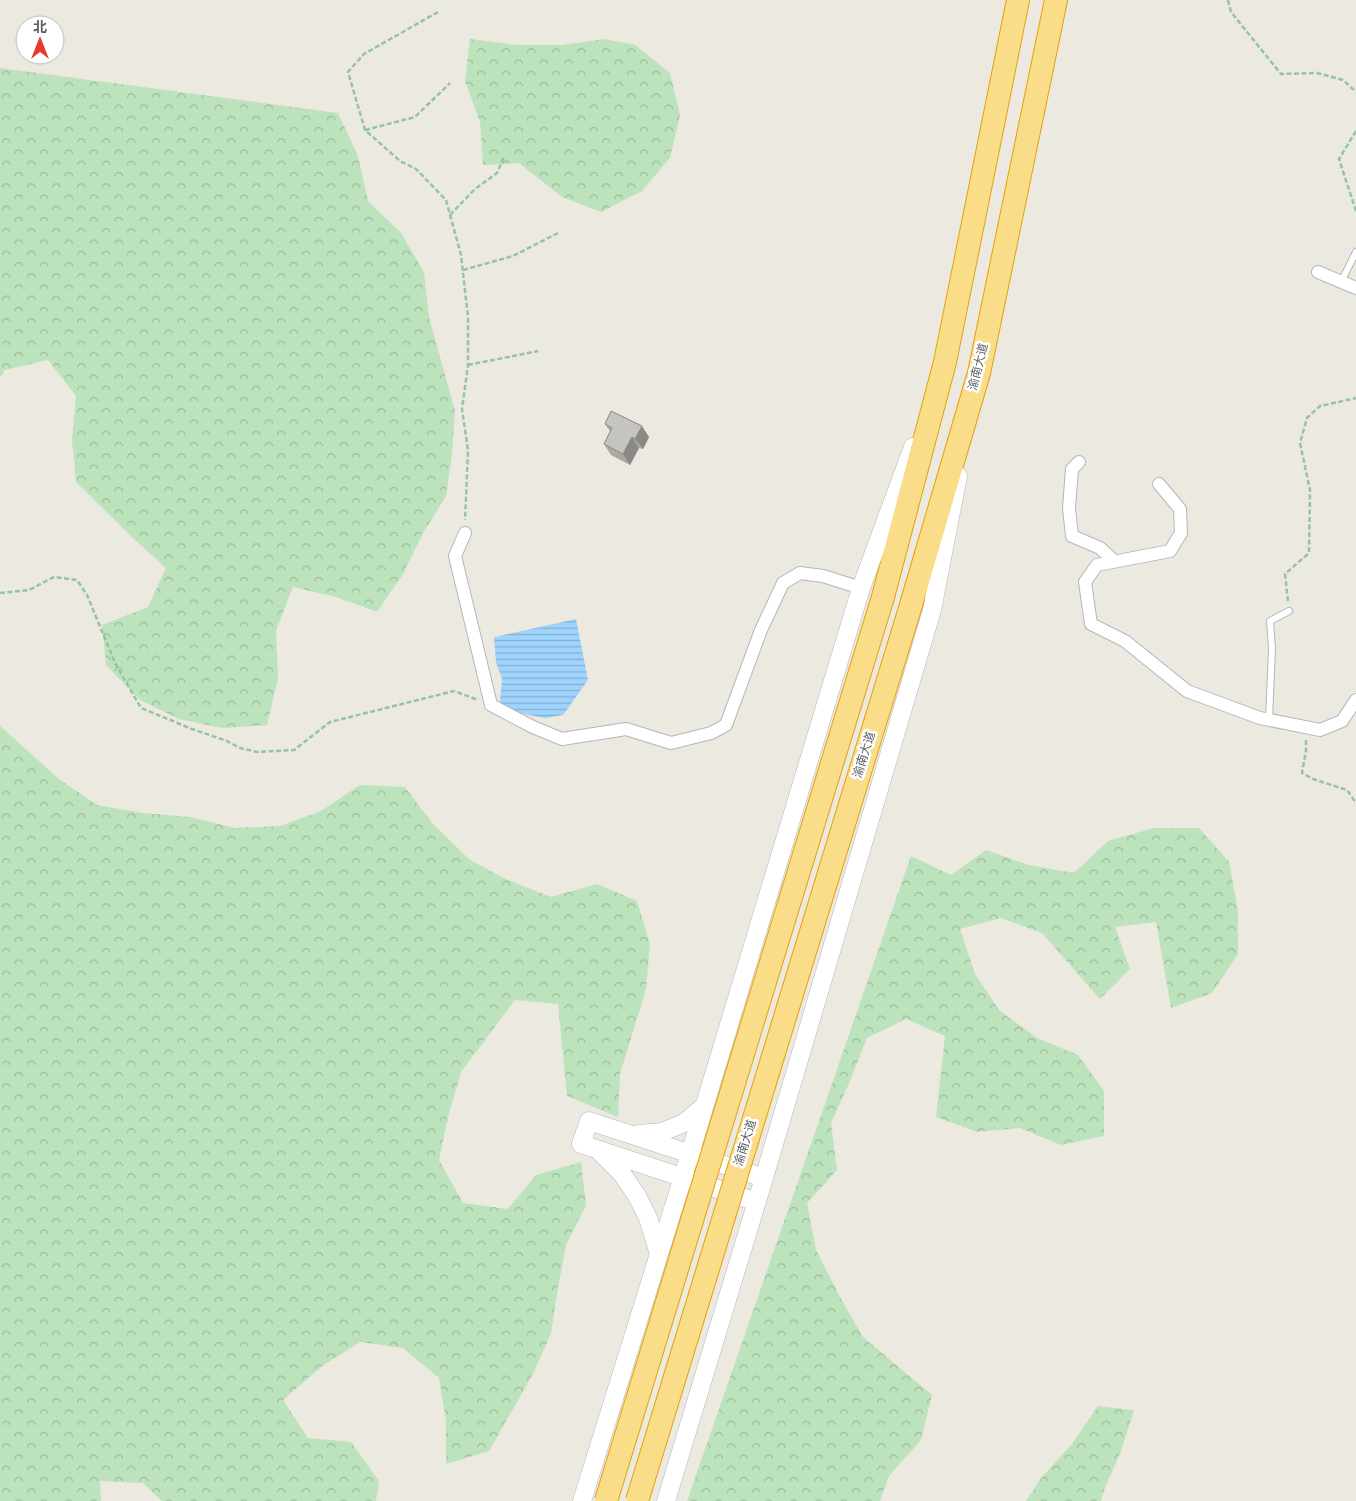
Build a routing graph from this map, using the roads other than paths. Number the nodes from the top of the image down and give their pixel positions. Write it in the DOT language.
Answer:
graph roads {
  1 [pos="1018,0"];
  2 [pos="1056,0"];
  3 [pos="1356,252"];
  4 [pos="1318,272"];
  5 [pos="1341,282"];
  6 [pos="1356,288"];
  7 [pos="945,362"];
  8 [pos="979,373"];
  9 [pos="1079,462"];
  10 [pos="1159,484"];
  11 [pos="466,533"];
  12 [pos="1114,561"];
  13 [pos="861,588"];
  14 [pos="1289,612"];
  15 [pos="1356,700"];
  16 [pos="1269,720"];
  17 [pos="704,1105"];
  18 [pos="628,1134"];
  19 [pos="599,1151"];
  20 [pos="690,1154"];
  21 [pos="683,1178"];
  22 [pos="764,1178"];
  23 [pos="757,1202"];
  24 [pos="659,1254"];
  25 [pos="582,1501"];
  26 [pos="606,1501"];
  27 [pos="637,1501"];
  28 [pos="666,1501"];
  1 -- 7 [label="highway"];
  2 -- 8 [label="highway, 渝南大道"];
  3 -- 5 [label="lane"];
  4 -- 5 [label="street"];
  5 -- 6 [label="street"];
  7 -- 13 [label="main road"];
  7 -- 26 [label="highway, bridge"];
  8 -- 22 [label="main road"];
  8 -- 27 [label="highway, 渝南大道, bridge"];
  9 -- 12 [label="street"];
  10 -- 12 [label="street"];
  11 -- 13 [label="street"];
  12 -- 16 [label="street"];
  13 -- 17 [label="main road"];
  14 -- 16 [label="lane"];
  15 -- 16 [label="street"];
  17 -- 18 [label="main road"];
  17 -- 20 [label="main road"];
  18 -- 19 [label="main road"];
  18 -- 20 [label="main road"];
  19 -- 21 [label="main road"];
  19 -- 24 [label="main road"];
  20 -- 21 [label="main road"];
  20 -- 22 [label="main road"];
  21 -- 23 [label="main road"];
  21 -- 24 [label="main road"];
  22 -- 23 [label="main road"];
  23 -- 28 [label="main road"];
  24 -- 25 [label="main road"];
}
